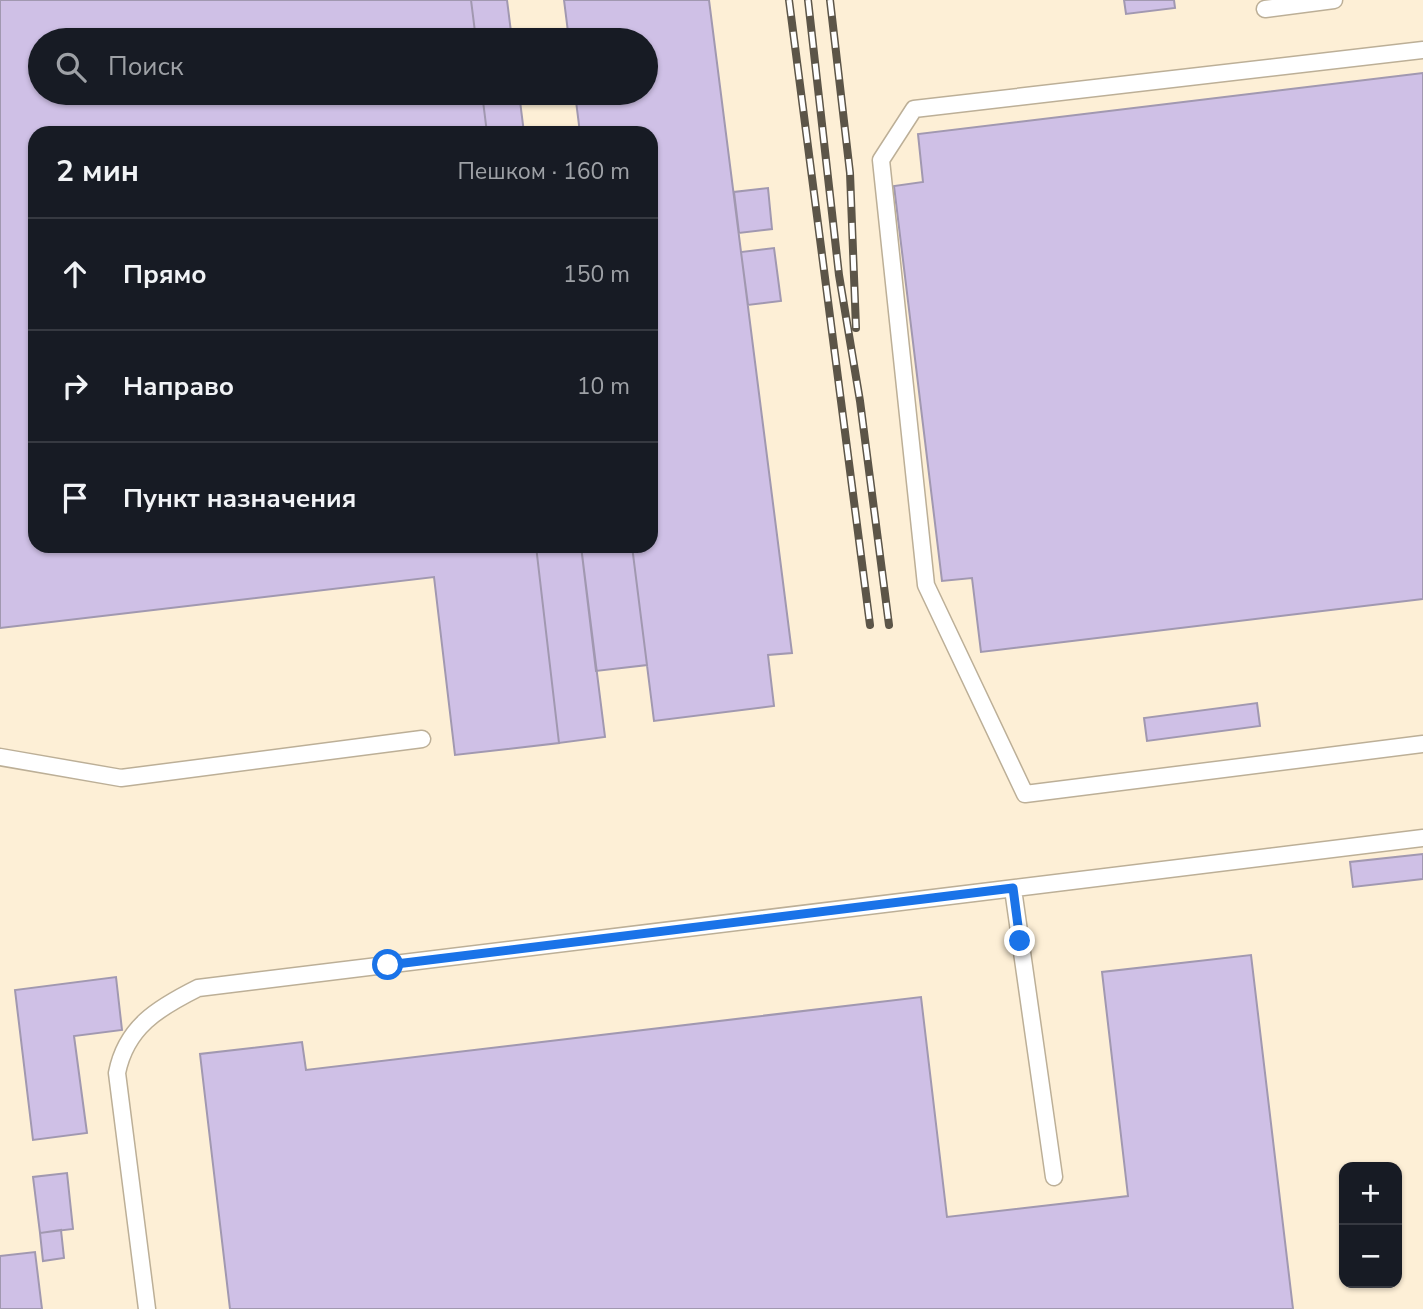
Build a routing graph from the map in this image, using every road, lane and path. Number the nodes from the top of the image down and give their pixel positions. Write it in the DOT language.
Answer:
graph roads {
  1 [pos="1335,0"];
  2 [pos="1265,9"];
  3 [pos="1423,50"];
  4 [pos="422,739"];
  5 [pos="1423,744"];
  6 [pos="0,757"];
  7 [pos="1423,838"];
  8 [pos="1013,888"];
  9 [pos="1054,1177"];
  10 [pos="146,1309"];
  1 -- 2 [label="lane"];
  3 -- 5 [label="lane"];
  4 -- 6 [label="lane"];
  7 -- 8 [label="lane"];
  8 -- 9 [label="lane"];
  8 -- 10 [label="lane"];
}
